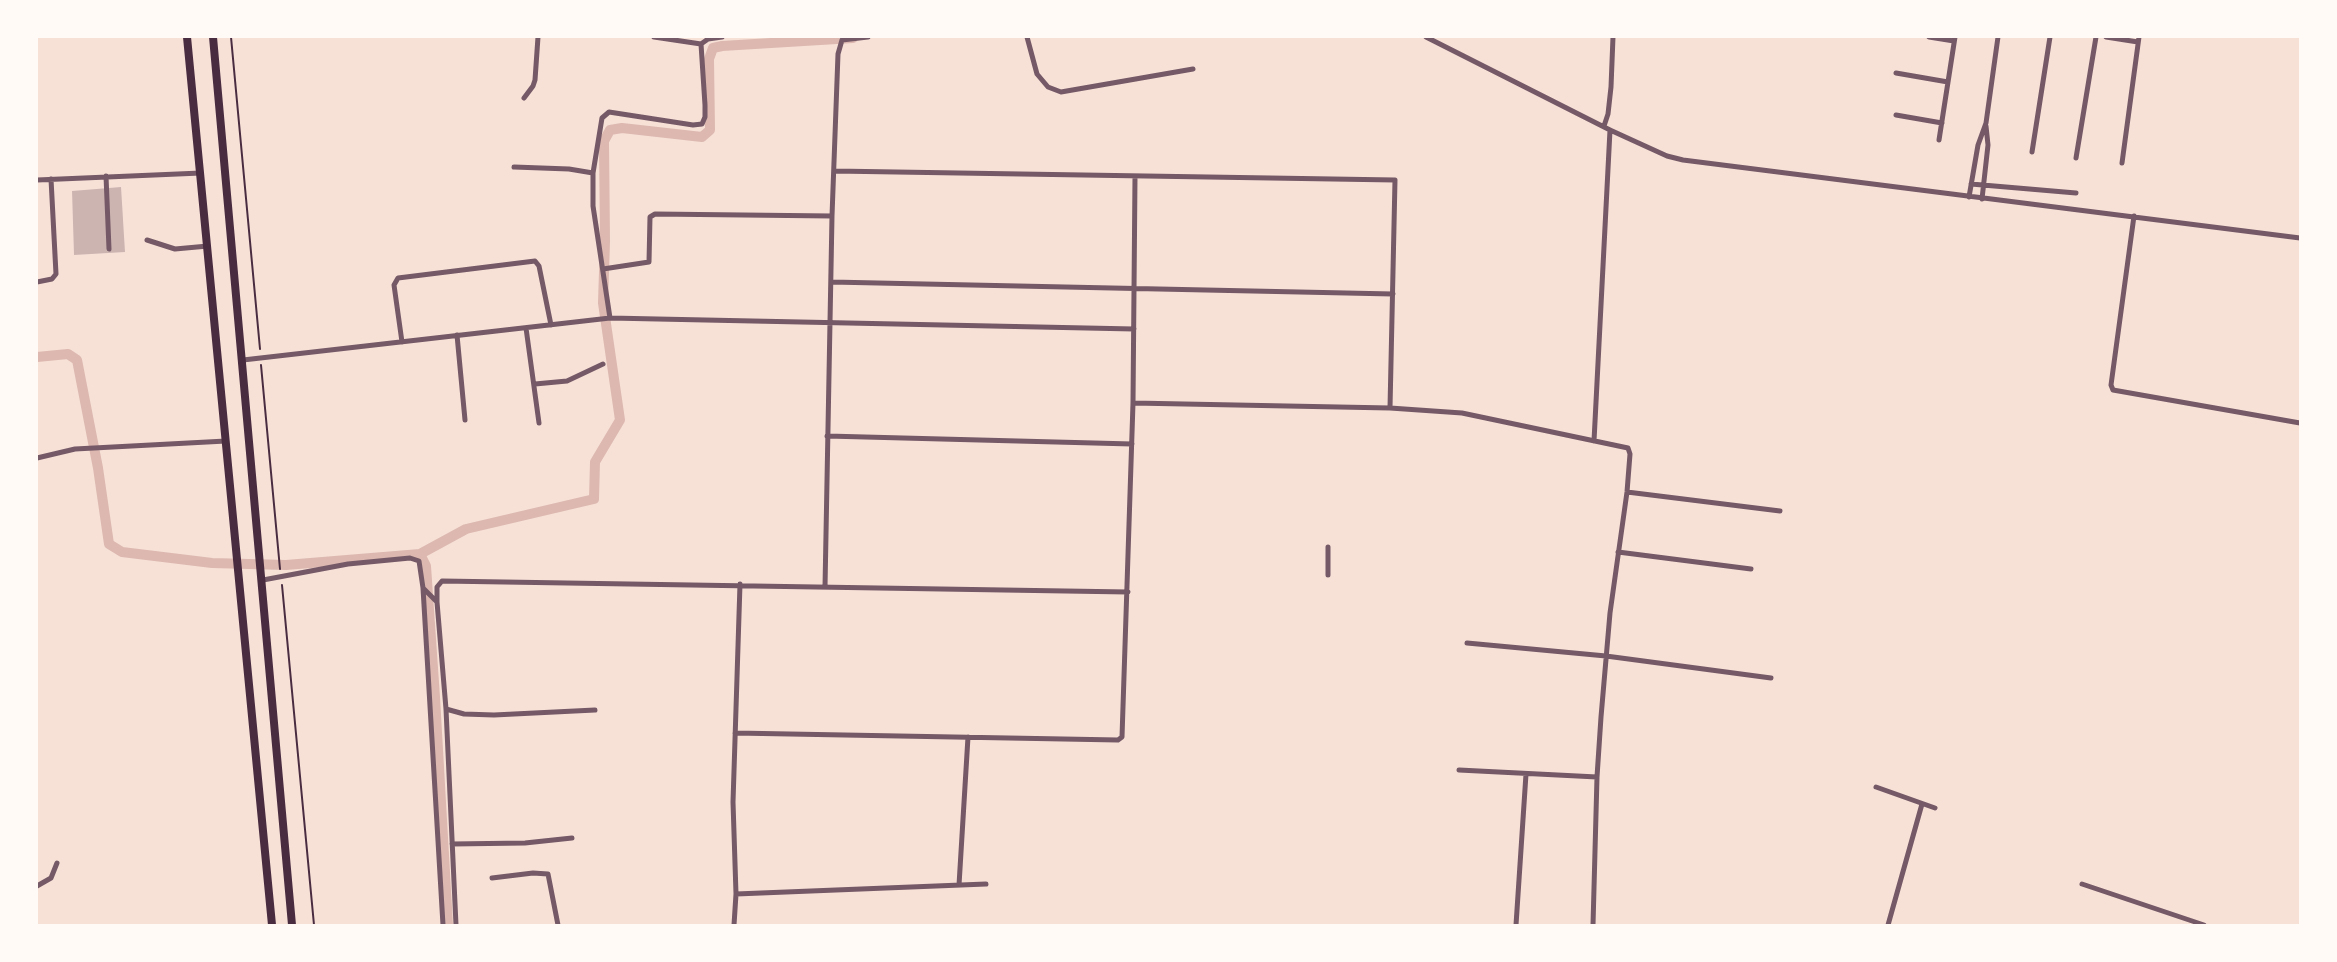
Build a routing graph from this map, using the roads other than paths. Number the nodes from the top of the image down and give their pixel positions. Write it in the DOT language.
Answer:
graph roads {
  1 [pos="187,37"];
  2 [pos="213,37"];
  3 [pos="538,37"];
  4 [pos="654,37"];
  5 [pos="722,37"];
  6 [pos="868,37"];
  7 [pos="1027,37"];
  8 [pos="1426,37"];
  9 [pos="1613,37"];
  10 [pos="1928,37"];
  11 [pos="1997,37"];
  12 [pos="2050,37"];
  13 [pos="2096,37"];
  14 [pos="2106,37"];
  15 [pos="1955,39"];
  16 [pos="2138,39"];
  17 [pos="701,44"];
  18 [pos="1193,68"];
  19 [pos="1896,74"];
  20 [pos="1948,82"];
  21 [pos="524,98"];
  22 [pos="1896,116"];
  23 [pos="1942,123"];
  24 [pos="1986,123"];
  25 [pos="1604,126"];
  26 [pos="1610,130"];
  27 [pos="1939,139"];
  28 [pos="2032,152"];
  29 [pos="2077,158"];
  30 [pos="2122,163"];
  31 [pos="514,167"];
  32 [pos="834,171"];
  33 [pos="201,173"];
  34 [pos="593,173"];
  35 [pos="106,176"];
  36 [pos="1135,177"];
  37 [pos="51,179"];
  38 [pos="37,180"];
  39 [pos="1971,184"];
  40 [pos="1983,186"];
  41 [pos="2076,193"];
  42 [pos="1969,197"];
  43 [pos="1982,199"];
  44 [pos="832,216"];
  45 [pos="2134,216"];
  46 [pos="2300,238"];
  47 [pos="147,240"];
  48 [pos="208,246"];
  49 [pos="109,249"];
  50 [pos="603,269"];
  51 [pos="37,282"];
  52 [pos="831,282"];
  53 [pos="1135,287"];
  54 [pos="1393,293"];
  55 [pos="609,318"];
  56 [pos="831,324"];
  57 [pos="551,325"];
  58 [pos="526,328"];
  59 [pos="1134,329"];
  60 [pos="457,335"];
  61 [pos="402,342"];
  62 [pos="243,360"];
  63 [pos="603,364"];
  64 [pos="535,384"];
  65 [pos="1133,403"];
  66 [pos="1390,408"];
  67 [pos="465,420"];
  68 [pos="2300,423"];
  69 [pos="539,424"];
  70 [pos="827,436"];
  71 [pos="1594,440"];
  72 [pos="226,441"];
  73 [pos="1132,444"];
  74 [pos="37,458"];
  75 [pos="1627,492"];
  76 [pos="1780,512"];
  77 [pos="1328,547"];
  78 [pos="1618,552"];
  79 [pos="1751,569"];
  80 [pos="1328,575"];
  81 [pos="262,580"];
  82 [pos="740,584"];
  83 [pos="825,587"];
  84 [pos="424,589"];
  85 [pos="1128,592"];
  86 [pos="436,601"];
  87 [pos="1467,643"];
  88 [pos="1606,656"];
  89 [pos="1771,678"];
  90 [pos="446,709"];
  91 [pos="595,710"];
  92 [pos="735,733"];
  93 [pos="968,737"];
  94 [pos="1459,770"];
  95 [pos="1526,774"];
  96 [pos="1597,777"];
  97 [pos="1876,787"];
  98 [pos="1922,804"];
  99 [pos="1935,808"];
  100 [pos="572,838"];
  101 [pos="452,844"];
  102 [pos="57,863"];
  103 [pos="492,878"];
  104 [pos="986,884"];
  105 [pos="2082,884"];
  106 [pos="960,885"];
  107 [pos="37,886"];
  108 [pos="736,894"];
  109 [pos="2172,915"];
  110 [pos="272,925"];
  111 [pos="292,925"];
  112 [pos="443,925"];
  113 [pos="456,925"];
  114 [pos="558,925"];
  115 [pos="734,925"];
  116 [pos="1516,925"];
  117 [pos="1593,925"];
  118 [pos="1888,925"];
  119 [pos="2171,925"];
  120 [pos="2204,925"];
  1 -- 33 [label="main road"];
  2 -- 62 [label="main road"];
  3 -- 21 [label="street"];
  4 -- 17 [label="street"];
  5 -- 17 [label="street"];
  6 -- 32 [label="street"];
  7 -- 18 [label="street"];
  8 -- 25 [label="street"];
  9 -- 25 [label="street"];
  10 -- 15 [label="street"];
  11 -- 24 [label="street"];
  12 -- 28 [label="street"];
  13 -- 29 [label="street"];
  14 -- 16 [label="street"];
  15 -- 20 [label="street"];
  16 -- 30 [label="street"];
  17 -- 34 [label="street"];
  19 -- 20 [label="street"];
  20 -- 23 [label="street"];
  22 -- 23 [label="street"];
  23 -- 27 [label="street"];
  24 -- 39 [label="street"];
  24 -- 40 [label="street"];
  25 -- 26 [label="street"];
  26 -- 42 [label="street"];
  26 -- 71 [label="street"];
  31 -- 34 [label="street"];
  32 -- 36 [label="street"];
  32 -- 44 [label="street"];
  33 -- 35 [label="street"];
  33 -- 48 [label="main road"];
  34 -- 50 [label="street"];
  35 -- 37 [label="street"];
  35 -- 49 [label="street"];
  36 -- 53 [label="street"];
  36 -- 54 [label="street"];
  37 -- 38 [label="street"];
  37 -- 51 [label="street"];
  39 -- 40 [label="street"];
  39 -- 42 [label="street"];
  40 -- 41 [label="street"];
  40 -- 43 [label="street"];
  42 -- 43 [label="street"];
  43 -- 45 [label="street"];
  44 -- 50 [label="street"];
  44 -- 52 [label="street"];
  45 -- 46 [label="street"];
  45 -- 68 [label="street"];
  47 -- 48 [label="street"];
  48 -- 72 [label="main road"];
  50 -- 55 [label="street"];
  52 -- 53 [label="street"];
  52 -- 56 [label="street"];
  53 -- 54 [label="street"];
  53 -- 59 [label="street"];
  54 -- 66 [label="street"];
  55 -- 56 [label="street"];
  55 -- 57 [label="street"];
  56 -- 59 [label="street"];
  56 -- 70 [label="street"];
  57 -- 58 [label="street"];
  57 -- 61 [label="street"];
  58 -- 60 [label="street"];
  58 -- 64 [label="street"];
  59 -- 65 [label="street"];
  60 -- 61 [label="street"];
  60 -- 67 [label="street"];
  61 -- 62 [label="street"];
  62 -- 81 [label="main road"];
  63 -- 64 [label="street"];
  64 -- 69 [label="street"];
  65 -- 66 [label="street"];
  65 -- 73 [label="street"];
  66 -- 71 [label="street"];
  70 -- 73 [label="street"];
  70 -- 83 [label="street"];
  71 -- 75 [label="street"];
  72 -- 74 [label="street"];
  72 -- 110 [label="main road"];
  73 -- 85 [label="street"];
  75 -- 76 [label="street"];
  75 -- 78 [label="street"];
  77 -- 80 [label="street"];
  78 -- 79 [label="street"];
  78 -- 88 [label="street"];
  81 -- 84 [label="street"];
  81 -- 111 [label="main road"];
  82 -- 83 [label="street"];
  82 -- 86 [label="street"];
  82 -- 92 [label="street"];
  83 -- 85 [label="street"];
  84 -- 86 [label="street"];
  84 -- 112 [label="street"];
  85 -- 93 [label="street"];
  86 -- 90 [label="street"];
  87 -- 88 [label="street"];
  88 -- 89 [label="street"];
  88 -- 96 [label="street"];
  90 -- 91 [label="street"];
  90 -- 101 [label="street"];
  92 -- 93 [label="street"];
  92 -- 108 [label="street"];
  93 -- 106 [label="street"];
  94 -- 95 [label="street"];
  95 -- 96 [label="street"];
  95 -- 116 [label="street"];
  96 -- 117 [label="street"];
  97 -- 98 [label="street"];
  98 -- 99 [label="street"];
  98 -- 118 [label="street"];
  100 -- 101 [label="street"];
  101 -- 113 [label="street"];
  102 -- 107 [label="street"];
  103 -- 114 [label="street"];
  104 -- 106 [label="street"];
  105 -- 109 [label="street"];
  106 -- 108 [label="street"];
  108 -- 115 [label="street"];
  109 -- 119 [label="street"];
  109 -- 120 [label="street"];
}
